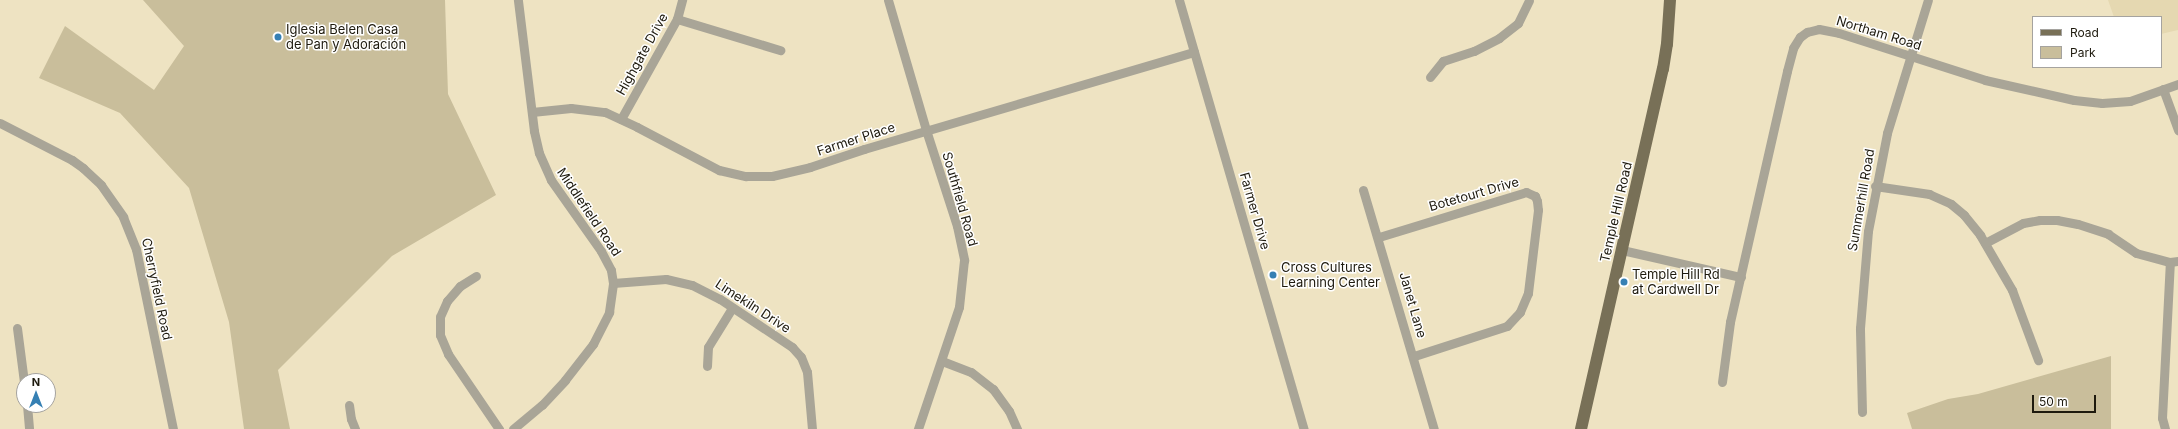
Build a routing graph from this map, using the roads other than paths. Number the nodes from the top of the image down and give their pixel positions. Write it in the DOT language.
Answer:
graph roads {
  1 [pos="518,0"];
  2 [pos="682,0"];
  3 [pos="888,0"];
  4 [pos="1179,0"];
  5 [pos="1670,0"];
  6 [pos="1928,0"];
  7 [pos="1529,1"];
  8 [pos="677,19"];
  9 [pos="780,50"];
  10 [pos="1194,52"];
  11 [pos="1910,56"];
  12 [pos="1430,76"];
  13 [pos="2178,84"];
  14 [pos="2163,89"];
  15 [pos="532,112"];
  16 [pos="621,119"];
  17 [pos="0,123"];
  18 [pos="926,130"];
  19 [pos="2178,130"];
  20 [pos="1875,186"];
  21 [pos="1364,190"];
  22 [pos="1379,237"];
  23 [pos="1985,243"];
  24 [pos="1622,250"];
  25 [pos="2174,262"];
  26 [pos="476,276"];
  27 [pos="1741,277"];
  28 [pos="613,283"];
  29 [pos="732,308"];
  30 [pos="17,328"];
  31 [pos="1414,356"];
  32 [pos="2038,360"];
  33 [pos="942,361"];
  34 [pos="707,366"];
  35 [pos="23,373"];
  36 [pos="1722,382"];
  37 [pos="349,405"];
  38 [pos="1862,412"];
  39 [pos="28,413"];
  40 [pos="29,429"];
  41 [pos="173,429"];
  42 [pos="355,429"];
  43 [pos="499,429"];
  44 [pos="513,429"];
  45 [pos="812,429"];
  46 [pos="918,429"];
  47 [pos="1017,429"];
  48 [pos="1304,429"];
  49 [pos="1434,429"];
  50 [pos="1581,429"];
  51 [pos="2165,429"];
  1 -- 15 [label="street, Middlefield Road"];
  2 -- 8 [label="street, Highgate Drive"];
  3 -- 18 [label="street, Southfield Road"];
  4 -- 10 [label="street, Farmer Drive"];
  5 -- 24 [label="main road, Temple Hill Road"];
  6 -- 11 [label="street, Summerhill Road"];
  7 -- 12 [label="street"];
  8 -- 9 [label="street"];
  8 -- 16 [label="street, Highgate Drive"];
  10 -- 18 [label="street, Farmer Place"];
  10 -- 48 [label="street, Farmer Drive"];
  11 -- 14 [label="street, Northam Road"];
  11 -- 20 [label="street, Summerhill Road"];
  11 -- 27 [label="street, Northam Road"];
  13 -- 14 [label="street, Northam Road"];
  14 -- 19 [label="street"];
  15 -- 16 [label="street, Farmer Place"];
  15 -- 28 [label="street, Middlefield Road"];
  16 -- 18 [label="street, Farmer Place"];
  17 -- 41 [label="street, Cherryfield Road"];
  18 -- 33 [label="street, Southfield Road"];
  20 -- 23 [label="street"];
  20 -- 38 [label="street, Summerhill Road"];
  21 -- 22 [label="street, Janet Lane"];
  22 -- 31 [label="street, Janet Lane"];
  22 -- 31 [label="street, Botetourt Drive"];
  23 -- 25 [label="street"];
  23 -- 32 [label="street"];
  24 -- 27 [label="street"];
  24 -- 50 [label="main road, Temple Hill Road"];
  25 -- 51 [label="street"];
  26 -- 43 [label="street"];
  27 -- 36 [label="street, Northam Road"];
  28 -- 29 [label="street, Limekiln Drive"];
  28 -- 44 [label="street, Middlefield Road"];
  29 -- 34 [label="street"];
  29 -- 45 [label="street, Limekiln Drive"];
  30 -- 35 [label="street"];
  31 -- 49 [label="street, Janet Lane"];
  33 -- 46 [label="street, Southfield Road"];
  33 -- 47 [label="street"];
  37 -- 42 [label="street"];
  39 -- 40 [label="street"];
}
